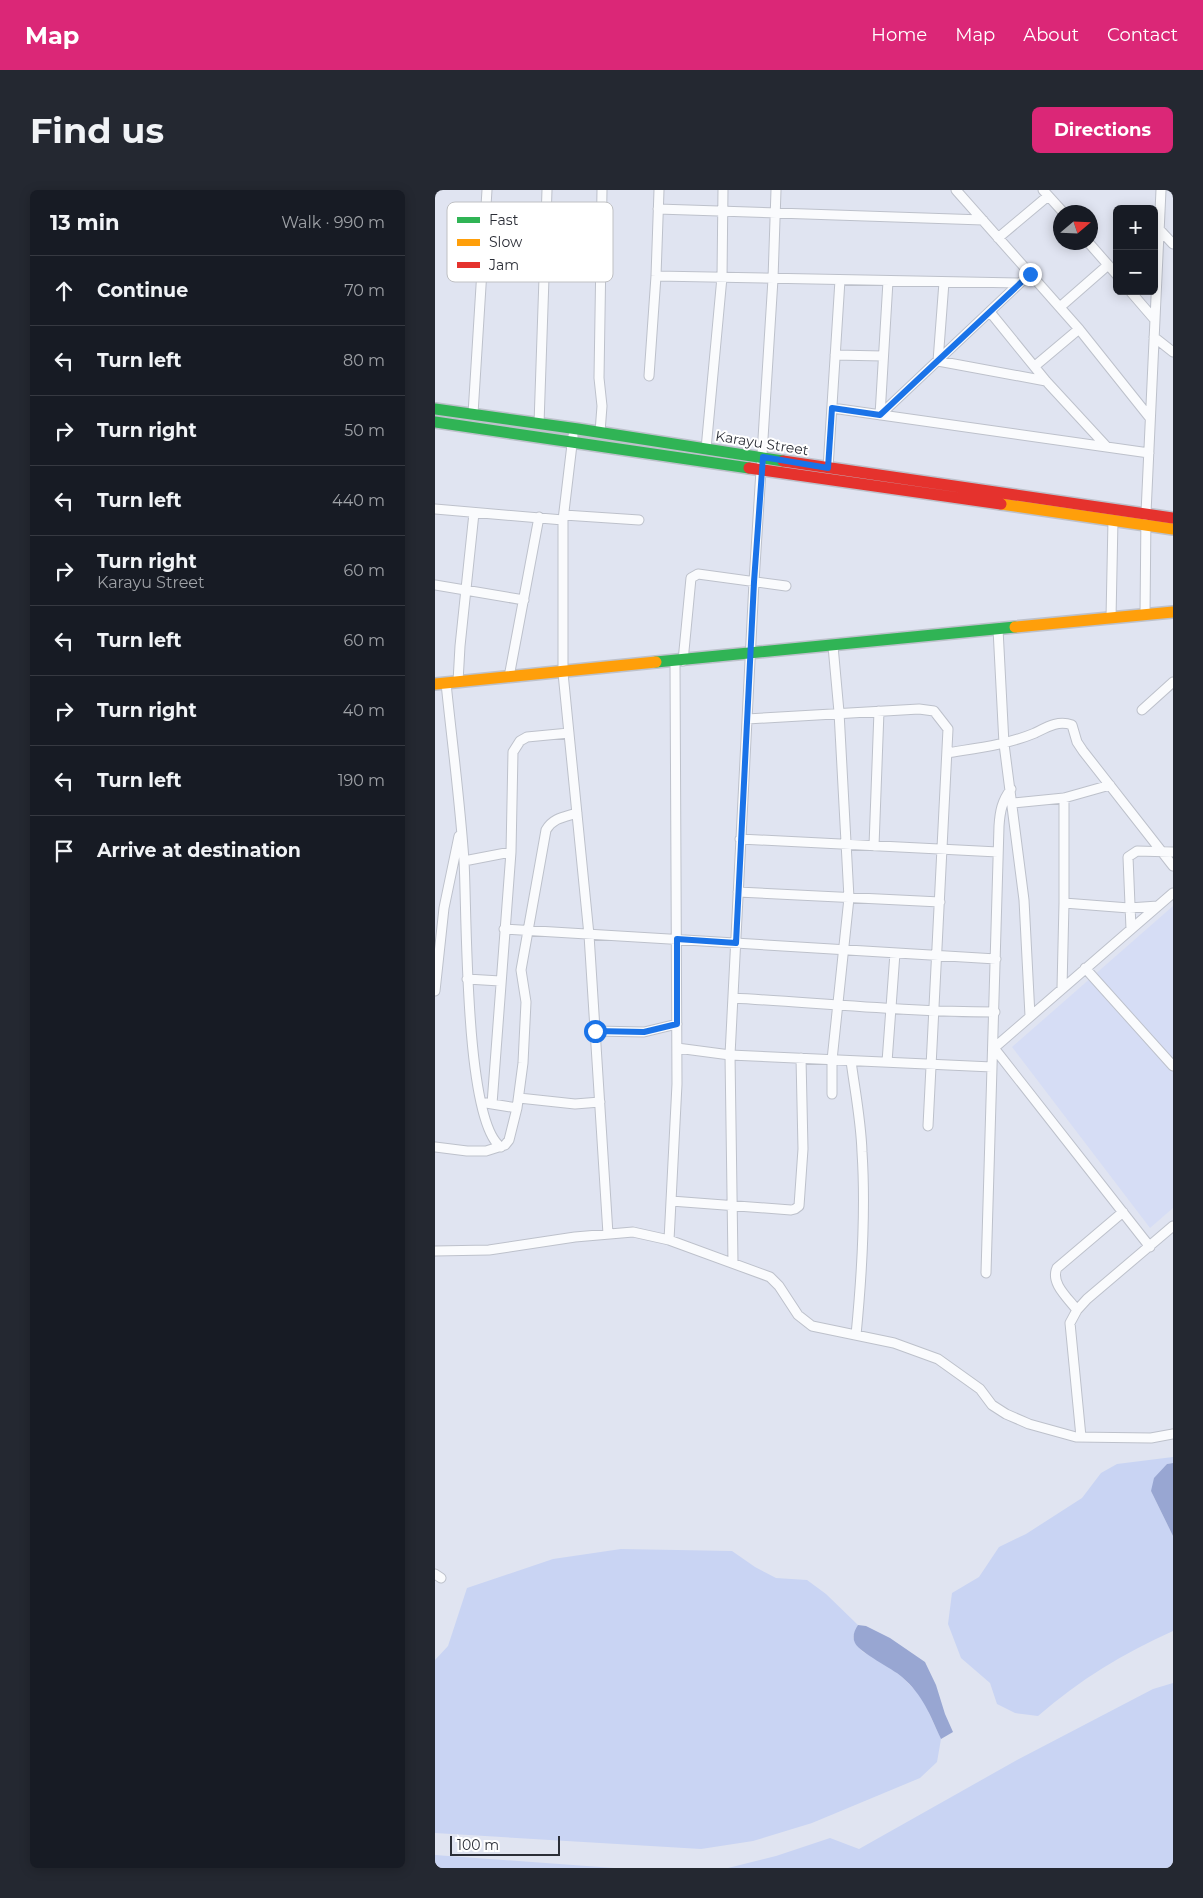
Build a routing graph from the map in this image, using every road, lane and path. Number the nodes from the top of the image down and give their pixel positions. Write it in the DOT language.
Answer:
graph roads {
  1 [pos="659,190"];
  2 [pos="723,190"];
  3 [pos="776,190"];
  4 [pos="956,190"];
  5 [pos="1161,190"];
  6 [pos="1046,193"];
  7 [pos="1057,205"];
  8 [pos="658,209"];
  9 [pos="722,211"];
  10 [pos="775,213"];
  11 [pos="983,220"];
  12 [pos="1159,229"];
  13 [pos="999,238"];
  14 [pos="1173,244"];
  15 [pos="1095,250"];
  16 [pos="1108,265"];
  17 [pos="1113,271"];
  18 [pos="1030,274"];
  19 [pos="656,276"];
  20 [pos="722,277"];
  21 [pos="773,279"];
  22 [pos="840,280"];
  23 [pos="888,281"];
  24 [pos="481,282"];
  25 [pos="544,282"];
  26 [pos="601,282"];
  27 [pos="944,282"];
  28 [pos="1020,283"];
  29 [pos="1134,295"];
  30 [pos="1060,307"];
  31 [pos="990,312"];
  32 [pos="1155,320"];
  33 [pos="1079,330"];
  34 [pos="1154,337"];
  35 [pos="1173,352"];
  36 [pos="835,355"];
  37 [pos="883,356"];
  38 [pos="938,361"];
  39 [pos="1035,366"];
  40 [pos="649,376"];
  41 [pos="1046,381"];
  42 [pos="832,408"];
  43 [pos="435,409"];
  44 [pos="473,414"];
  45 [pos="880,415"];
  46 [pos="1150,418"];
  47 [pos="435,422"];
  48 [pos="539,424"];
  49 [pos="575,428"];
  50 [pos="600,432"];
  51 [pos="572,442"];
  52 [pos="1105,446"];
  53 [pos="706,449"];
  54 [pos="1149,453"];
  55 [pos="762,462"];
  56 [pos="828,468"];
  57 [pos="435,509"];
  58 [pos="474,513"];
  59 [pos="563,517"];
  60 [pos="539,518"];
  61 [pos="1173,518"];
  62 [pos="1146,519"];
  63 [pos="639,520"];
  64 [pos="1113,520"];
  65 [pos="1173,529"];
  66 [pos="754,582"];
  67 [pos="435,585"];
  68 [pos="786,586"];
  69 [pos="467,590"];
  70 [pos="524,600"];
  71 [pos="1173,612"];
  72 [pos="1145,615"];
  73 [pos="1111,618"];
  74 [pos="998,629"];
  75 [pos="833,646"];
  76 [pos="751,654"];
  77 [pos="679,661"];
  78 [pos="563,673"];
  79 [pos="509,677"];
  80 [pos="458,682"];
  81 [pos="1173,682"];
  82 [pos="440,684"];
  83 [pos="1142,710"];
  84 [pos="879,711"];
  85 [pos="839,712"];
  86 [pos="747,719"];
  87 [pos="569,733"];
  88 [pos="1004,744"];
  89 [pos="947,753"];
  90 [pos="1111,785"];
  91 [pos="1011,789"];
  92 [pos="1064,798"];
  93 [pos="1013,803"];
  94 [pos="577,813"];
  95 [pos="461,826"];
  96 [pos="740,840"];
  97 [pos="846,844"];
  98 [pos="874,846"];
  99 [pos="942,849"];
  100 [pos="511,852"];
  101 [pos="998,852"];
  102 [pos="1162,852"];
  103 [pos="1173,852"];
  104 [pos="464,861"];
  105 [pos="1173,866"];
  106 [pos="738,892"];
  107 [pos="1173,893"];
  108 [pos="849,898"];
  109 [pos="940,902"];
  110 [pos="1064,903"];
  111 [pos="1158,906"];
  112 [pos="1129,908"];
  113 [pos="1131,929"];
  114 [pos="504,930"];
  115 [pos="528,931"];
  116 [pos="589,935"];
  117 [pos="677,939"];
  118 [pos="736,943"];
  119 [pos="844,951"];
  120 [pos="895,953"];
  121 [pos="937,956"];
  122 [pos="996,959"];
  123 [pos="1085,968"];
  124 [pos="467,979"];
  125 [pos="500,981"];
  126 [pos="1062,988"];
  127 [pos="435,991"];
  128 [pos="733,998"];
  129 [pos="837,1004"];
  130 [pos="891,1008"];
  131 [pos="935,1012"];
  132 [pos="995,1012"];
  133 [pos="1029,1016"];
  134 [pos="677,1024"];
  135 [pos="595,1031"];
  136 [pos="677,1048"];
  137 [pos="994,1048"];
  138 [pos="730,1055"];
  139 [pos="801,1058"];
  140 [pos="831,1060"];
  141 [pos="851,1061"];
  142 [pos="887,1062"];
  143 [pos="932,1064"];
  144 [pos="1173,1066"];
  145 [pos="992,1067"];
  146 [pos="833,1094"];
  147 [pos="519,1098"];
  148 [pos="481,1102"];
  149 [pos="600,1102"];
  150 [pos="491,1104"];
  151 [pos="517,1108"];
  152 [pos="928,1126"];
  153 [pos="435,1147"];
  154 [pos="501,1147"];
  155 [pos="671,1201"];
  156 [pos="732,1204"];
  157 [pos="1123,1212"];
  158 [pos="1173,1226"];
  159 [pos="608,1234"];
  160 [pos="669,1240"];
  161 [pos="1150,1247"];
  162 [pos="435,1251"];
  163 [pos="733,1263"];
  164 [pos="987,1273"];
  165 [pos="1077,1310"];
  166 [pos="857,1335"];
  167 [pos="1173,1434"];
  168 [pos="1081,1437"];
  1 -- 8 [label="street"];
  2 -- 9 [label="street"];
  3 -- 10 [label="street"];
  4 -- 11 [label="street"];
  5 -- 12 [label="street"];
  6 -- 7 [label="street"];
  6 -- 13 [label="street"];
  8 -- 9 [label="street"];
  8 -- 19 [label="street"];
  9 -- 10 [label="street"];
  9 -- 20 [label="street"];
  10 -- 11 [label="street"];
  10 -- 21 [label="street"];
  11 -- 13 [label="street"];
  12 -- 14 [label="street"];
  12 -- 32 [label="street"];
  13 -- 18 [label="street"];
  15 -- 16 [label="street"];
  16 -- 17 [label="street"];
  16 -- 30 [label="street"];
  18 -- 28 [label="street"];
  18 -- 30 [label="street"];
  19 -- 20 [label="street"];
  19 -- 40 [label="street"];
  20 -- 21 [label="street"];
  20 -- 53 [label="street"];
  21 -- 22 [label="street"];
  21 -- 55 [label="street"];
  22 -- 23 [label="street"];
  22 -- 36 [label="street"];
  23 -- 27 [label="street"];
  23 -- 37 [label="street"];
  24 -- 44 [label="street"];
  25 -- 48 [label="street"];
  26 -- 50 [label="street"];
  27 -- 28 [label="street"];
  27 -- 38 [label="street"];
  28 -- 31 [label="street"];
  29 -- 32 [label="street"];
  30 -- 33 [label="street"];
  31 -- 38 [label="street"];
  31 -- 39 [label="street"];
  32 -- 34 [label="street"];
  33 -- 39 [label="street"];
  33 -- 46 [label="street"];
  34 -- 35 [label="street"];
  34 -- 46 [label="street"];
  36 -- 37 [label="street"];
  36 -- 42 [label="street"];
  37 -- 45 [label="street"];
  38 -- 41 [label="street"];
  38 -- 45 [label="street"];
  39 -- 41 [label="street"];
  41 -- 52 [label="street"];
  42 -- 45 [label="street"];
  42 -- 56 [label="street"];
  43 -- 44 [label="main road, Karayu Street"];
  44 -- 48 [label="main road, Karayu Street"];
  45 -- 52 [label="street"];
  46 -- 54 [label="street"];
  47 -- 51 [label="main road, Karayu Street"];
  48 -- 49 [label="main road, Karayu Street"];
  49 -- 50 [label="main road, Karayu Street"];
  49 -- 51 [label="street"];
  50 -- 53 [label="main road, Karayu Street"];
  51 -- 55 [label="main road, Karayu Street"];
  51 -- 59 [label="street"];
  52 -- 54 [label="street"];
  53 -- 55 [label="main road, Karayu Street"];
  54 -- 62 [label="street"];
  55 -- 56 [label="main road, Karayu Street"];
  55 -- 64 [label="main road, Karayu Street"];
  55 -- 66 [label="street"];
  56 -- 62 [label="main road, Karayu Street"];
  57 -- 58 [label="street"];
  58 -- 60 [label="street"];
  58 -- 69 [label="street"];
  59 -- 60 [label="street"];
  59 -- 63 [label="street"];
  59 -- 78 [label="street"];
  60 -- 70 [label="street"];
  61 -- 62 [label="main road, Karayu Street"];
  62 -- 64 [label="main road, Karayu Street"];
  62 -- 65 [label="main road, Karayu Street"];
  62 -- 72 [label="street"];
  64 -- 73 [label="street"];
  66 -- 68 [label="street"];
  66 -- 76 [label="street"];
  66 -- 77 [label="street"];
  67 -- 69 [label="street"];
  69 -- 70 [label="street"];
  69 -- 80 [label="street"];
  70 -- 79 [label="street"];
  71 -- 72 [label="main road"];
  72 -- 73 [label="main road"];
  73 -- 74 [label="main road"];
  74 -- 75 [label="main road"];
  74 -- 88 [label="street"];
  75 -- 76 [label="main road"];
  75 -- 85 [label="street"];
  76 -- 77 [label="main road"];
  76 -- 86 [label="street"];
  77 -- 78 [label="main road"];
  77 -- 117 [label="street"];
  78 -- 79 [label="main road"];
  78 -- 87 [label="street"];
  79 -- 80 [label="main road"];
  80 -- 82 [label="main road"];
  81 -- 83 [label="street"];
  82 -- 95 [label="street"];
  84 -- 85 [label="street"];
  84 -- 89 [label="street"];
  84 -- 98 [label="street"];
  85 -- 86 [label="street"];
  85 -- 97 [label="street"];
  86 -- 96 [label="street"];
  87 -- 94 [label="street"];
  87 -- 100 [label="street"];
  88 -- 89 [label="street"];
  88 -- 90 [label="street"];
  88 -- 91 [label="street"];
  89 -- 99 [label="street"];
  90 -- 92 [label="street"];
  90 -- 102 [label="street"];
  91 -- 93 [label="street"];
  91 -- 101 [label="street"];
  92 -- 93 [label="street"];
  92 -- 110 [label="street"];
  93 -- 133 [label="street"];
  94 -- 115 [label="street"];
  94 -- 116 [label="street"];
  95 -- 104 [label="street"];
  95 -- 127 [label="street"];
  96 -- 97 [label="street"];
  96 -- 106 [label="street"];
  97 -- 98 [label="street"];
  97 -- 108 [label="street"];
  98 -- 99 [label="street"];
  99 -- 101 [label="street"];
  99 -- 109 [label="street"];
  100 -- 104 [label="street"];
  100 -- 114 [label="street"];
  101 -- 122 [label="street"];
  102 -- 103 [label="street"];
  102 -- 105 [label="street"];
  102 -- 112 [label="street"];
  104 -- 124 [label="street"];
  106 -- 108 [label="street"];
  106 -- 118 [label="street"];
  107 -- 111 [label="street"];
  108 -- 109 [label="street"];
  108 -- 119 [label="street"];
  109 -- 121 [label="street"];
  110 -- 112 [label="street"];
  110 -- 126 [label="street"];
  111 -- 112 [label="street"];
  111 -- 113 [label="street"];
  112 -- 113 [label="street"];
  113 -- 123 [label="street"];
  114 -- 115 [label="street"];
  114 -- 125 [label="street"];
  115 -- 116 [label="street"];
  115 -- 147 [label="street"];
  116 -- 117 [label="street"];
  116 -- 135 [label="street"];
  117 -- 118 [label="street"];
  117 -- 134 [label="street"];
  118 -- 119 [label="street"];
  118 -- 128 [label="street"];
  119 -- 120 [label="street"];
  119 -- 129 [label="street"];
  120 -- 121 [label="street"];
  120 -- 130 [label="street"];
  121 -- 122 [label="street"];
  121 -- 131 [label="street"];
  122 -- 132 [label="street"];
  123 -- 126 [label="street"];
  123 -- 144 [label="street"];
  124 -- 125 [label="street"];
  124 -- 148 [label="street"];
  125 -- 150 [label="street"];
  126 -- 133 [label="street"];
  128 -- 129 [label="street"];
  128 -- 138 [label="street"];
  129 -- 130 [label="street"];
  129 -- 140 [label="street"];
  130 -- 131 [label="street"];
  130 -- 142 [label="street"];
  131 -- 132 [label="street"];
  131 -- 143 [label="street"];
  132 -- 137 [label="street"];
  133 -- 137 [label="street"];
  134 -- 135 [label="street"];
  134 -- 136 [label="street"];
  135 -- 149 [label="street"];
  136 -- 138 [label="street"];
  136 -- 155 [label="street"];
  137 -- 145 [label="street"];
  137 -- 157 [label="street"];
  138 -- 139 [label="street"];
  138 -- 156 [label="street"];
  139 -- 140 [label="street"];
  139 -- 156 [label="street"];
  140 -- 141 [label="street"];
  140 -- 146 [label="street"];
  141 -- 142 [label="street"];
  141 -- 166 [label="street"];
  142 -- 143 [label="street"];
  143 -- 145 [label="street"];
  143 -- 152 [label="street"];
  145 -- 164 [label="street"];
  147 -- 149 [label="street"];
  147 -- 151 [label="street"];
  148 -- 150 [label="street"];
  148 -- 154 [label="street"];
  149 -- 159 [label="street"];
  150 -- 151 [label="street"];
  151 -- 154 [label="street"];
  153 -- 154 [label="street"];
  155 -- 156 [label="street"];
  155 -- 160 [label="street"];
  156 -- 163 [label="street"];
  157 -- 161 [label="street"];
  157 -- 165 [label="street"];
  158 -- 161 [label="street"];
  159 -- 160 [label="street"];
  159 -- 162 [label="street"];
  160 -- 163 [label="street"];
  161 -- 165 [label="street"];
  163 -- 166 [label="street"];
  165 -- 168 [label="street"];
  166 -- 168 [label="street"];
  167 -- 168 [label="street"];
}
